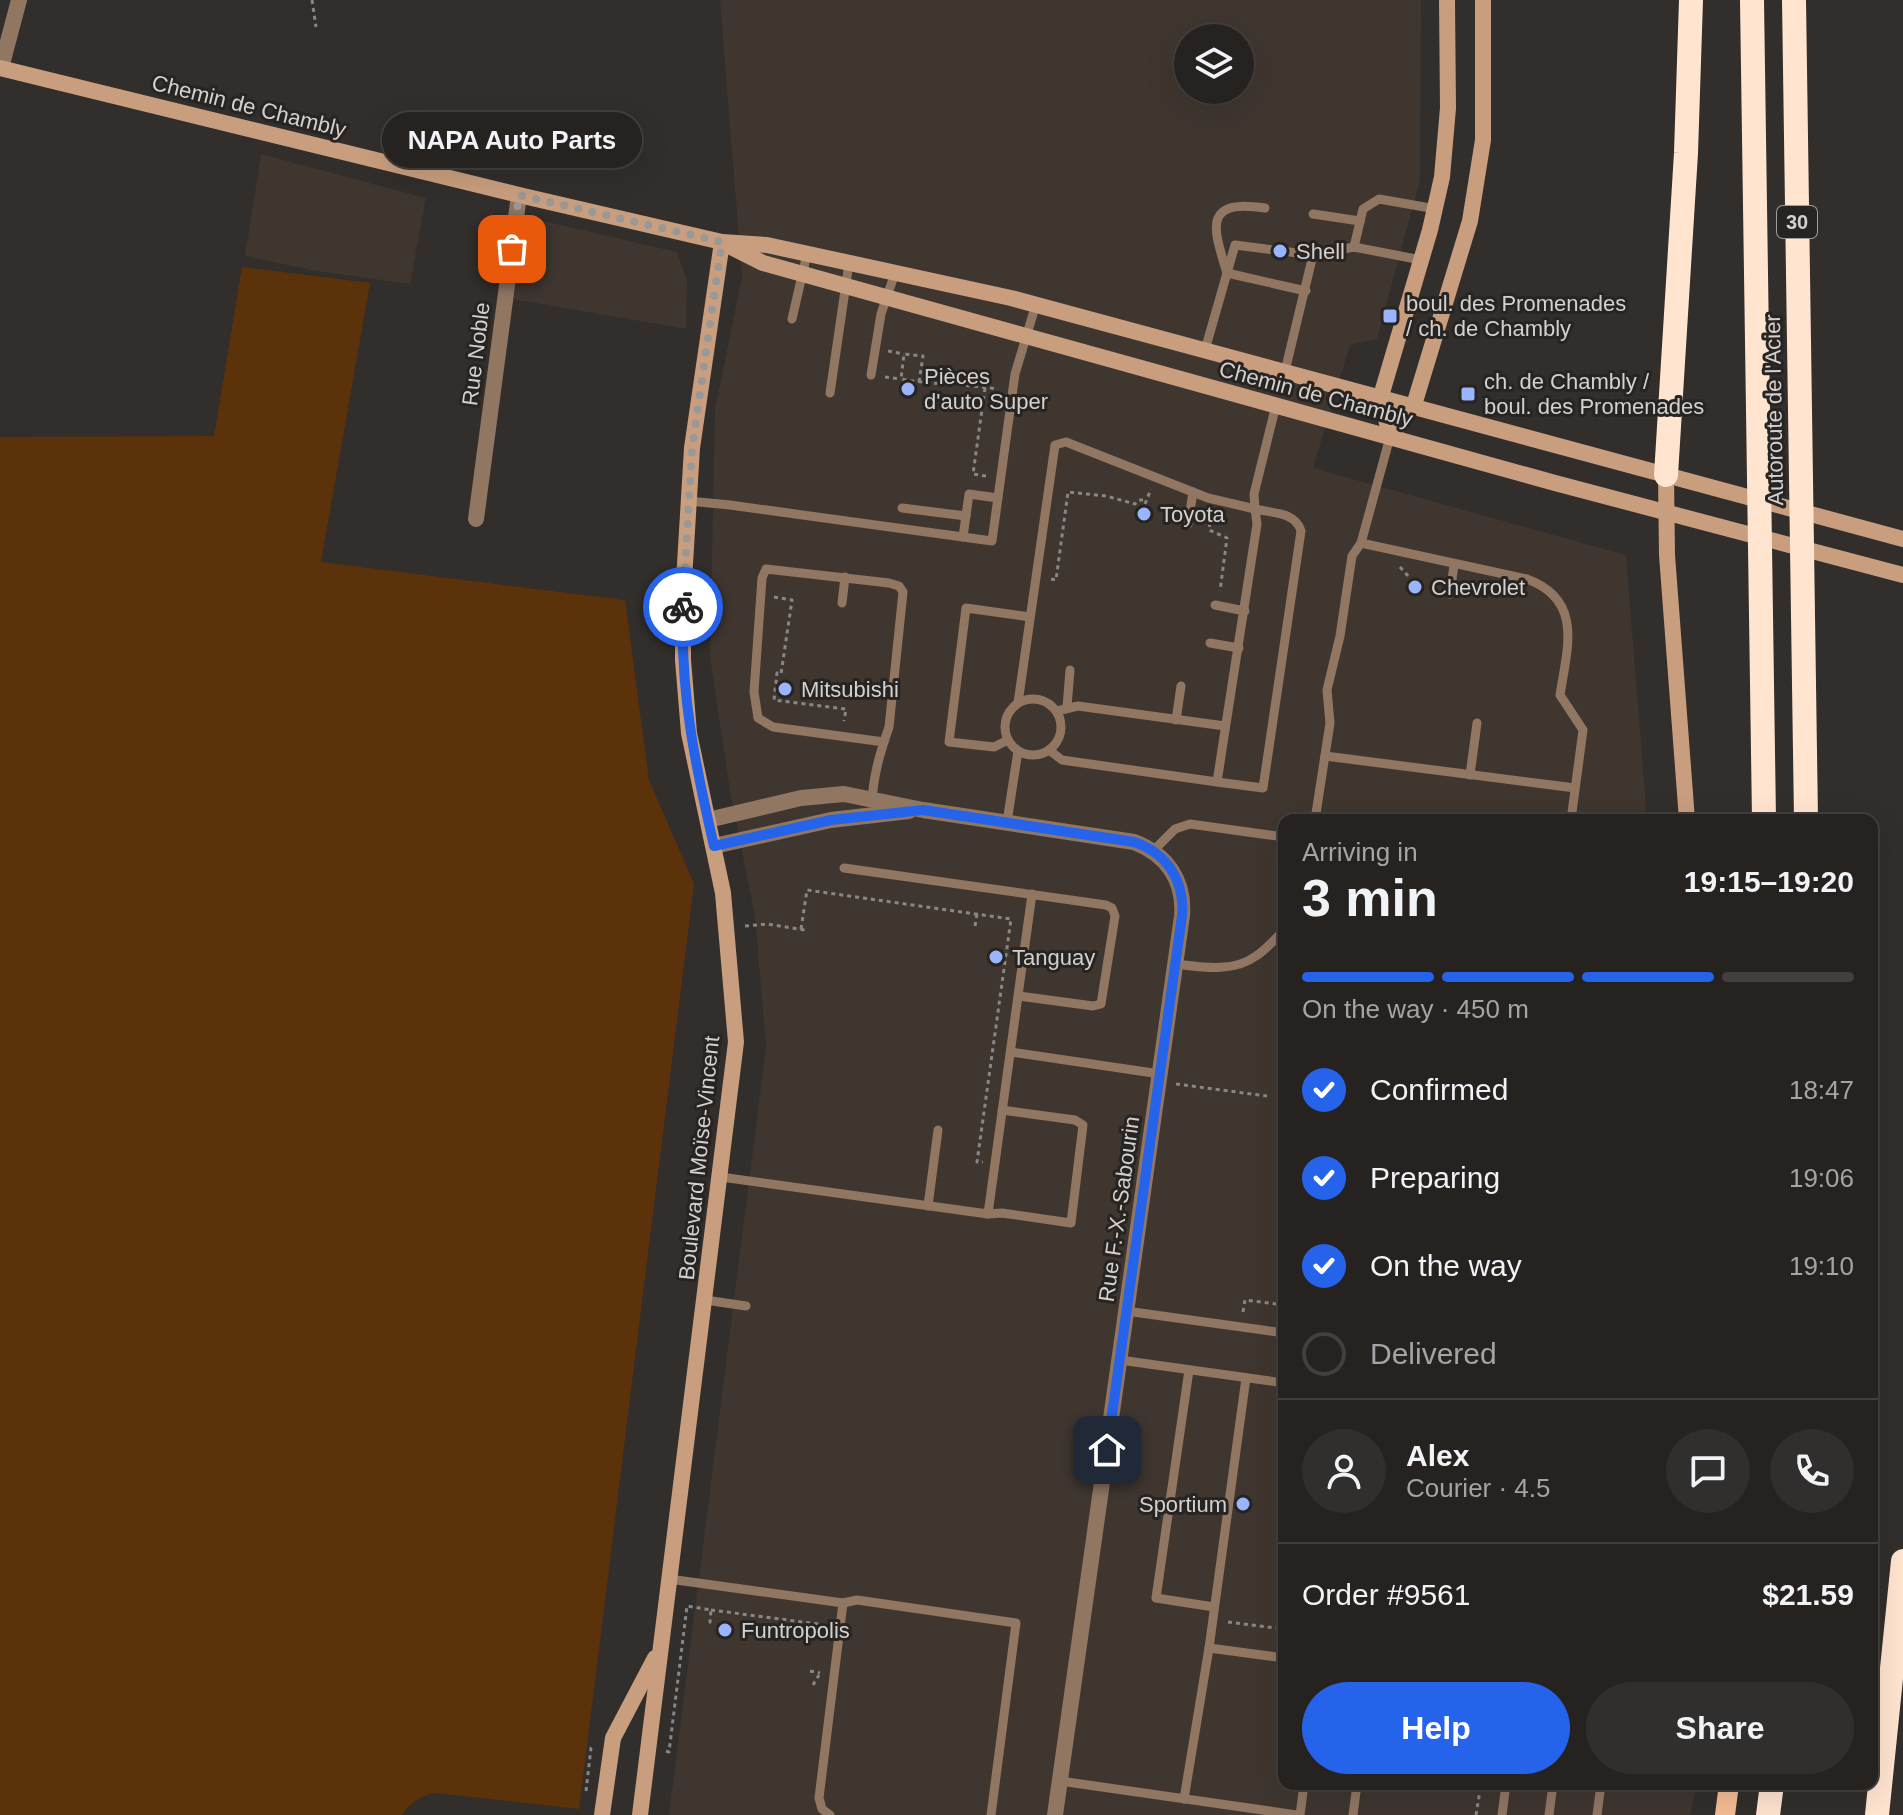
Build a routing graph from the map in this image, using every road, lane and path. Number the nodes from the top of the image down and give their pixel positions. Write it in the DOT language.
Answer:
graph roads {
  1 [pos="19,0"];
  2 [pos="312,0"];
  3 [pos="1447,0"];
  4 [pos="1483,0"];
  5 [pos="1691,0"];
  6 [pos="1752,0"];
  7 [pos="1794,0"];
  8 [pos="316,27"];
  9 [pos="0,68"];
  10 [pos="519,195"];
  11 [pos="1265,208"];
  12 [pos="1436,209"];
  13 [pos="1313,214"];
  14 [pos="1360,221"];
  15 [pos="722,242"];
  16 [pos="1354,247"];
  17 [pos="807,254"];
  18 [pos="1313,255"];
  19 [pos="1421,260"];
  20 [pos="849,263"];
  21 [pos="895,273"];
  22 [pos="1227,273"];
  23 [pos="801,274"];
  24 [pos="844,286"];
  25 [pos="1306,291"];
  26 [pos="886,298"];
  27 [pos="1036,304"];
  28 [pos="792,319"];
  29 [pos="1025,337"];
  30 [pos="1205,350"];
  31 [pos="1285,371"];
  32 [pos="871,375"];
  33 [pos="919,382"];
  34 [pos="985,388"];
  35 [pos="1002,390"];
  36 [pos="830,393"];
  37 [pos="1381,396"];
  38 [pos="1276,405"];
  39 [pos="1414,405"];
  40 [pos="1390,437"];
  41 [pos="1666,475"];
  42 [pos="990,476"];
  43 [pos="1151,488"];
  44 [pos="1193,492"];
  45 [pos="998,498"];
  46 [pos="688,501"];
  47 [pos="902,508"];
  48 [pos="1255,509"];
  49 [pos="1212,513"];
  50 [pos="1666,513"];
  51 [pos="966,516"];
  52 [pos="476,519"];
  53 [pos="1188,524"];
  54 [pos="963,537"];
  55 [pos="1903,539"];
  56 [pos="1361,543"];
  57 [pos="1454,565"];
  58 [pos="1400,567"];
  59 [pos="1903,575"];
  60 [pos="845,577"];
  61 [pos="1410,578"];
  62 [pos="1047,579"];
  63 [pos="1450,594"];
  64 [pos="1228,596"];
  65 [pos="773,597"];
  66 [pos="842,603"];
  67 [pos="1215,605"];
  68 [pos="1245,611"];
  69 [pos="1030,617"];
  70 [pos="1210,643"];
  71 [pos="1239,648"];
  72 [pos="1070,670"];
  73 [pos="1181,686"];
  74 [pos="1018,703"];
  75 [pos="1062,709"];
  76 [pos="1176,720"];
  77 [pos="1477,723"];
  78 [pos="1225,726"];
  79 [pos="843,727"];
  80 [pos="1008,740"];
  81 [pos="884,742"];
  82 [pos="1049,750"];
  83 [pos="1018,751"];
  84 [pos="1325,756"];
  85 [pos="1470,775"];
  86 [pos="1217,782"];
  87 [pos="1575,788"];
  88 [pos="872,806"];
  89 [pos="1316,814"];
  90 [pos="1572,814"];
  91 [pos="1687,814"];
  92 [pos="1764,814"];
  93 [pos="1806,814"];
  94 [pos="708,820"];
  95 [pos="1007,822"];
  96 [pos="1278,836"];
  97 [pos="714,846"];
  98 [pos="1153,851"];
  99 [pos="844,868"];
  100 [pos="1032,894"];
  101 [pos="977,914"];
  102 [pos="975,926"];
  103 [pos="739,927"];
  104 [pos="1278,936"];
  105 [pos="1176,964"];
  106 [pos="1019,996"];
  107 [pos="1011,1052"];
  108 [pos="1160,1074"];
  109 [pos="1176,1084"];
  110 [pos="1267,1096"];
  111 [pos="1002,1110"];
  112 [pos="938,1130"];
  113 [pos="977,1162"];
  114 [pos="721,1177"];
  115 [pos="928,1206"];
  116 [pos="988,1214"];
  117 [pos="705,1300"];
  118 [pos="1245,1300"];
  119 [pos="1278,1304"];
  120 [pos="746,1306"];
  121 [pos="1126,1311"];
  122 [pos="1278,1332"];
  123 [pos="1120,1360"];
  124 [pos="1189,1370"];
  125 [pos="1246,1378"];
  126 [pos="1278,1382"];
  127 [pos="1903,1561"];
  128 [pos="669,1579"];
  129 [pos="843,1603"];
  130 [pos="1214,1607"];
  131 [pos="711,1610"];
  132 [pos="1223,1621"];
  133 [pos="715,1623"];
  134 [pos="1278,1628"];
  135 [pos="824,1635"];
  136 [pos="1209,1648"];
  137 [pos="660,1650"];
  138 [pos="1278,1657"];
  139 [pos="810,1671"];
  140 [pos="813,1685"];
  141 [pos="591,1748"];
  142 [pos="669,1752"];
  143 [pos="1060,1781"];
  144 [pos="1303,1790"];
  145 [pos="1356,1790"];
  146 [pos="1480,1790"];
  147 [pos="1505,1790"];
  148 [pos="1552,1790"];
  149 [pos="1600,1790"];
  150 [pos="1728,1790"];
  151 [pos="1771,1790"];
  152 [pos="1184,1799"];
  153 [pos="585,1801"];
  154 [pos="602,1815"];
  155 [pos="640,1815"];
  156 [pos="830,1815"];
  157 [pos="991,1815"];
  158 [pos="1055,1815"];
  159 [pos="1298,1815"];
  160 [pos="1353,1815"];
  161 [pos="1476,1815"];
  162 [pos="1502,1815"];
  163 [pos="1549,1815"];
  164 [pos="1597,1815"];
  165 [pos="1725,1815"];
  166 [pos="1768,1815"];
  167 [pos="1877,1815"];
  1 -- 9 [label="street"];
  2 -- 8 [label="path"];
  3 -- 12 [label="street"];
  4 -- 39 [label="street"];
  5 -- 41 [label="highway"];
  6 -- 92 [label="highway"];
  7 -- 93 [label="highway, Autoroute de l'Acier / 30"];
  9 -- 10 [label="street, Chemin de Chambly"];
  10 -- 15 [label="street, Chemin de Chambly"];
  10 -- 52 [label="street, Rue Noble"];
  11 -- 22 [label="lane"];
  12 -- 14 [label="lane"];
  12 -- 19 [label="street"];
  13 -- 14 [label="lane"];
  14 -- 16 [label="lane"];
  15 -- 17 [label="street, Chemin de Chambly"];
  15 -- 23 [label="street, Chemin de Chambly"];
  15 -- 46 [label="street, Boulevard Moïse-Vincent"];
  16 -- 18 [label="lane"];
  16 -- 19 [label="lane"];
  17 -- 20 [label="street, Chemin de Chambly"];
  17 -- 23 [label="lane"];
  18 -- 22 [label="lane"];
  18 -- 25 [label="lane"];
  19 -- 37 [label="street"];
  20 -- 21 [label="street, Chemin de Chambly"];
  20 -- 24 [label="lane"];
  21 -- 26 [label="lane"];
  21 -- 27 [label="street, Chemin de Chambly"];
  22 -- 25 [label="lane"];
  22 -- 30 [label="lane"];
  23 -- 24 [label="street, Chemin de Chambly"];
  23 -- 28 [label="lane"];
  24 -- 26 [label="street, Chemin de Chambly"];
  24 -- 36 [label="lane"];
  25 -- 31 [label="lane"];
  26 -- 29 [label="street, Chemin de Chambly"];
  26 -- 32 [label="lane"];
  27 -- 29 [label="lane"];
  27 -- 30 [label="street, Chemin de Chambly"];
  29 -- 38 [label="street, Chemin de Chambly"];
  29 -- 45 [label="lane"];
  30 -- 31 [label="street, Chemin de Chambly"];
  31 -- 37 [label="street, Chemin de Chambly"];
  33 -- 33 [label="path"];
  33 -- 34 [label="path"];
  34 -- 35 [label="path"];
  34 -- 42 [label="path"];
  37 -- 39 [label="street, Chemin de Chambly"];
  37 -- 40 [label="street"];
  38 -- 40 [label="street, Chemin de Chambly"];
  38 -- 48 [label="lane"];
  39 -- 40 [label="street"];
  39 -- 41 [label="street, Chemin de Chambly"];
  40 -- 50 [label="street, Chemin de Chambly"];
  40 -- 56 [label="lane"];
  41 -- 50 [label="street"];
  41 -- 55 [label="street, Chemin de Chambly"];
  43 -- 62 [label="path"];
  44 -- 48 [label="lane"];
  44 -- 53 [label="lane"];
  44 -- 69 [label="lane"];
  45 -- 51 [label="lane"];
  45 -- 54 [label="lane"];
  46 -- 54 [label="lane"];
  46 -- 94 [label="street, Boulevard Moïse-Vincent"];
  47 -- 51 [label="lane"];
  48 -- 68 [label="lane"];
  48 -- 86 [label="lane"];
  49 -- 64 [label="path"];
  50 -- 59 [label="street, Chemin de Chambly"];
  50 -- 91 [label="street"];
  51 -- 54 [label="lane"];
  56 -- 57 [label="lane"];
  56 -- 84 [label="lane"];
  57 -- 63 [label="lane"];
  57 -- 87 [label="lane"];
  58 -- 61 [label="path"];
  60 -- 66 [label="lane"];
  60 -- 81 [label="lane"];
  60 -- 81 [label="lane"];
  65 -- 79 [label="path"];
  67 -- 68 [label="lane"];
  68 -- 71 [label="lane"];
  69 -- 74 [label="lane"];
  69 -- 80 [label="lane"];
  70 -- 71 [label="lane"];
  71 -- 78 [label="lane"];
  72 -- 75 [label="lane"];
  73 -- 76 [label="lane"];
  74 -- 75 [label="lane"];
  74 -- 80 [label="lane"];
  75 -- 76 [label="lane"];
  75 -- 82 [label="lane"];
  76 -- 78 [label="lane"];
  77 -- 85 [label="lane"];
  78 -- 86 [label="lane"];
  80 -- 83 [label="lane"];
  81 -- 88 [label="lane"];
  82 -- 83 [label="lane"];
  82 -- 86 [label="lane"];
  83 -- 95 [label="lane"];
  84 -- 85 [label="lane"];
  84 -- 89 [label="lane"];
  85 -- 87 [label="lane"];
  87 -- 90 [label="lane"];
  88 -- 94 [label="street"];
  88 -- 95 [label="street"];
  88 -- 97 [label="street"];
  94 -- 97 [label="street, Boulevard Moïse-Vincent"];
  95 -- 98 [label="street"];
  96 -- 98 [label="lane"];
  97 -- 114 [label="street, Boulevard Moïse-Vincent"];
  98 -- 105 [label="street, Rue F.-X.-Sabourin"];
  99 -- 100 [label="lane"];
  100 -- 106 [label="lane"];
  100 -- 106 [label="lane"];
  101 -- 102 [label="path"];
  101 -- 103 [label="path"];
  101 -- 113 [label="path"];
  104 -- 105 [label="lane"];
  105 -- 108 [label="street, Rue F.-X.-Sabourin"];
  106 -- 107 [label="lane"];
  107 -- 108 [label="lane"];
  107 -- 111 [label="lane"];
  108 -- 121 [label="street, Rue F.-X.-Sabourin"];
  109 -- 110 [label="path"];
  111 -- 116 [label="lane"];
  111 -- 116 [label="lane"];
  112 -- 115 [label="lane"];
  114 -- 115 [label="lane"];
  114 -- 117 [label="street, Boulevard Moïse-Vincent"];
  115 -- 116 [label="lane"];
  117 -- 120 [label="lane"];
  117 -- 128 [label="street, Boulevard Moïse-Vincent"];
  118 -- 119 [label="path"];
  121 -- 122 [label="lane"];
  121 -- 123 [label="street, Rue F.-X.-Sabourin"];
  123 -- 124 [label="lane"];
  123 -- 143 [label="street, Rue F.-X.-Sabourin"];
  124 -- 125 [label="lane"];
  124 -- 130 [label="lane"];
  125 -- 126 [label="lane"];
  125 -- 130 [label="lane"];
  127 -- 167 [label="highway"];
  128 -- 129 [label="lane"];
  128 -- 137 [label="street, Boulevard Moïse-Vincent"];
  129 -- 156 [label="lane"];
  129 -- 157 [label="lane"];
  130 -- 136 [label="lane"];
  131 -- 133 [label="path"];
  131 -- 135 [label="path"];
  131 -- 142 [label="path"];
  132 -- 134 [label="path"];
  136 -- 138 [label="lane"];
  136 -- 152 [label="lane"];
  137 -- 154 [label="street, Boulevard Moïse-Vincent"];
  137 -- 155 [label="street, Boulevard Moïse-Vincent"];
  139 -- 140 [label="path"];
  141 -- 153 [label="path"];
  143 -- 152 [label="lane"];
  143 -- 158 [label="street, Rue F.-X.-Sabourin"];
  144 -- 159 [label="lane"];
  145 -- 160 [label="lane"];
  146 -- 161 [label="path"];
  147 -- 162 [label="lane"];
  148 -- 163 [label="lane"];
  149 -- 164 [label="lane"];
  150 -- 165 [label="main road"];
  151 -- 166 [label="highway"];
  152 -- 159 [label="lane"];
}
